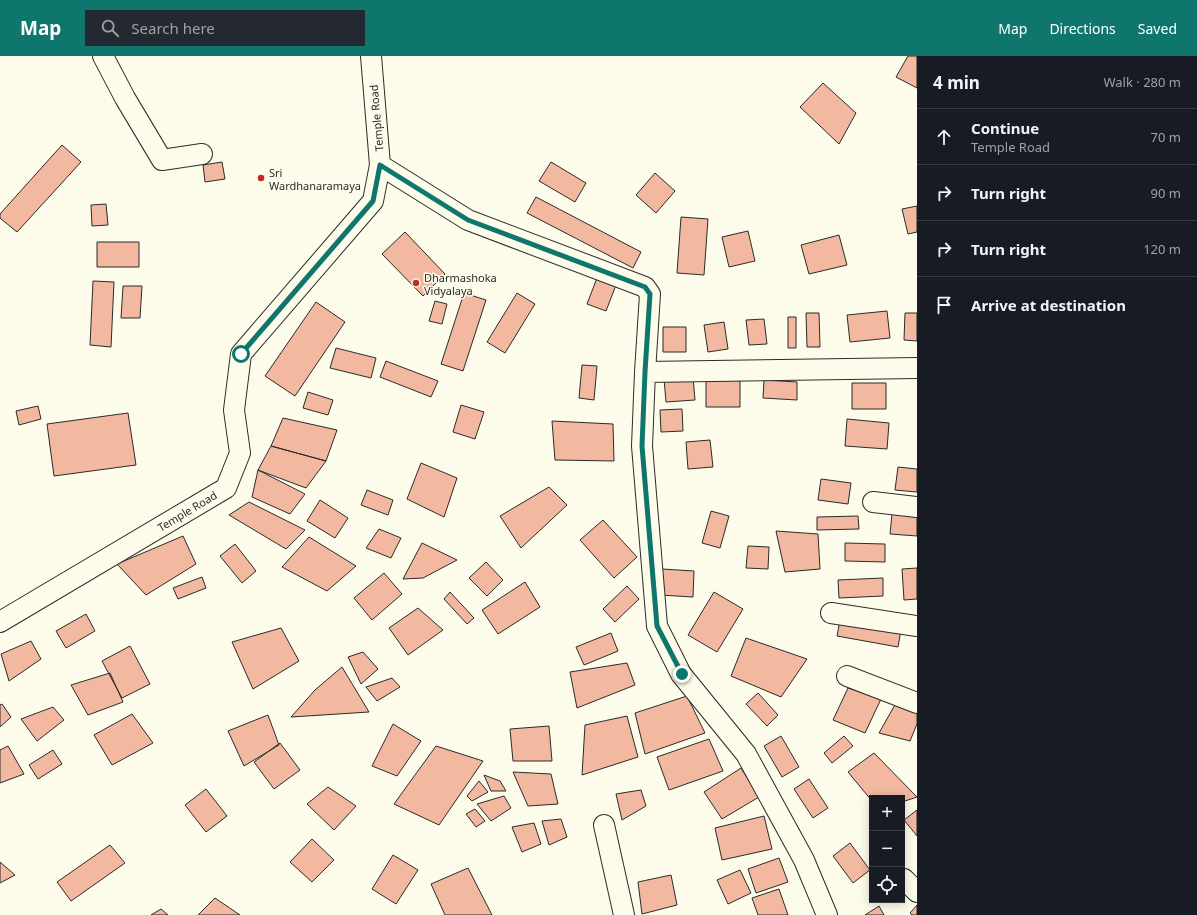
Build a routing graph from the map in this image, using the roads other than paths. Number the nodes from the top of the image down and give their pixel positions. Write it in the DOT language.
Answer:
graph roads {
  1 [pos="103,56"];
  2 [pos="371,56"];
  3 [pos="202,154"];
  4 [pos="380,165"];
  5 [pos="917,368"];
  6 [pos="645,372"];
  7 [pos="873,502"];
  8 [pos="917,507"];
  9 [pos="831,613"];
  10 [pos="0,622"];
  11 [pos="917,626"];
  12 [pos="847,676"];
  13 [pos="917,703"];
  14 [pos="604,825"];
  15 [pos="624,915"];
  16 [pos="827,915"];
  1 -- 3 [label="street"];
  2 -- 4 [label="street, Temple Road"];
  4 -- 6 [label="street"];
  4 -- 10 [label="street, Temple Road"];
  5 -- 6 [label="street"];
  6 -- 16 [label="street"];
  7 -- 8 [label="street"];
  9 -- 11 [label="street"];
  12 -- 13 [label="street"];
  14 -- 15 [label="street"];
}
